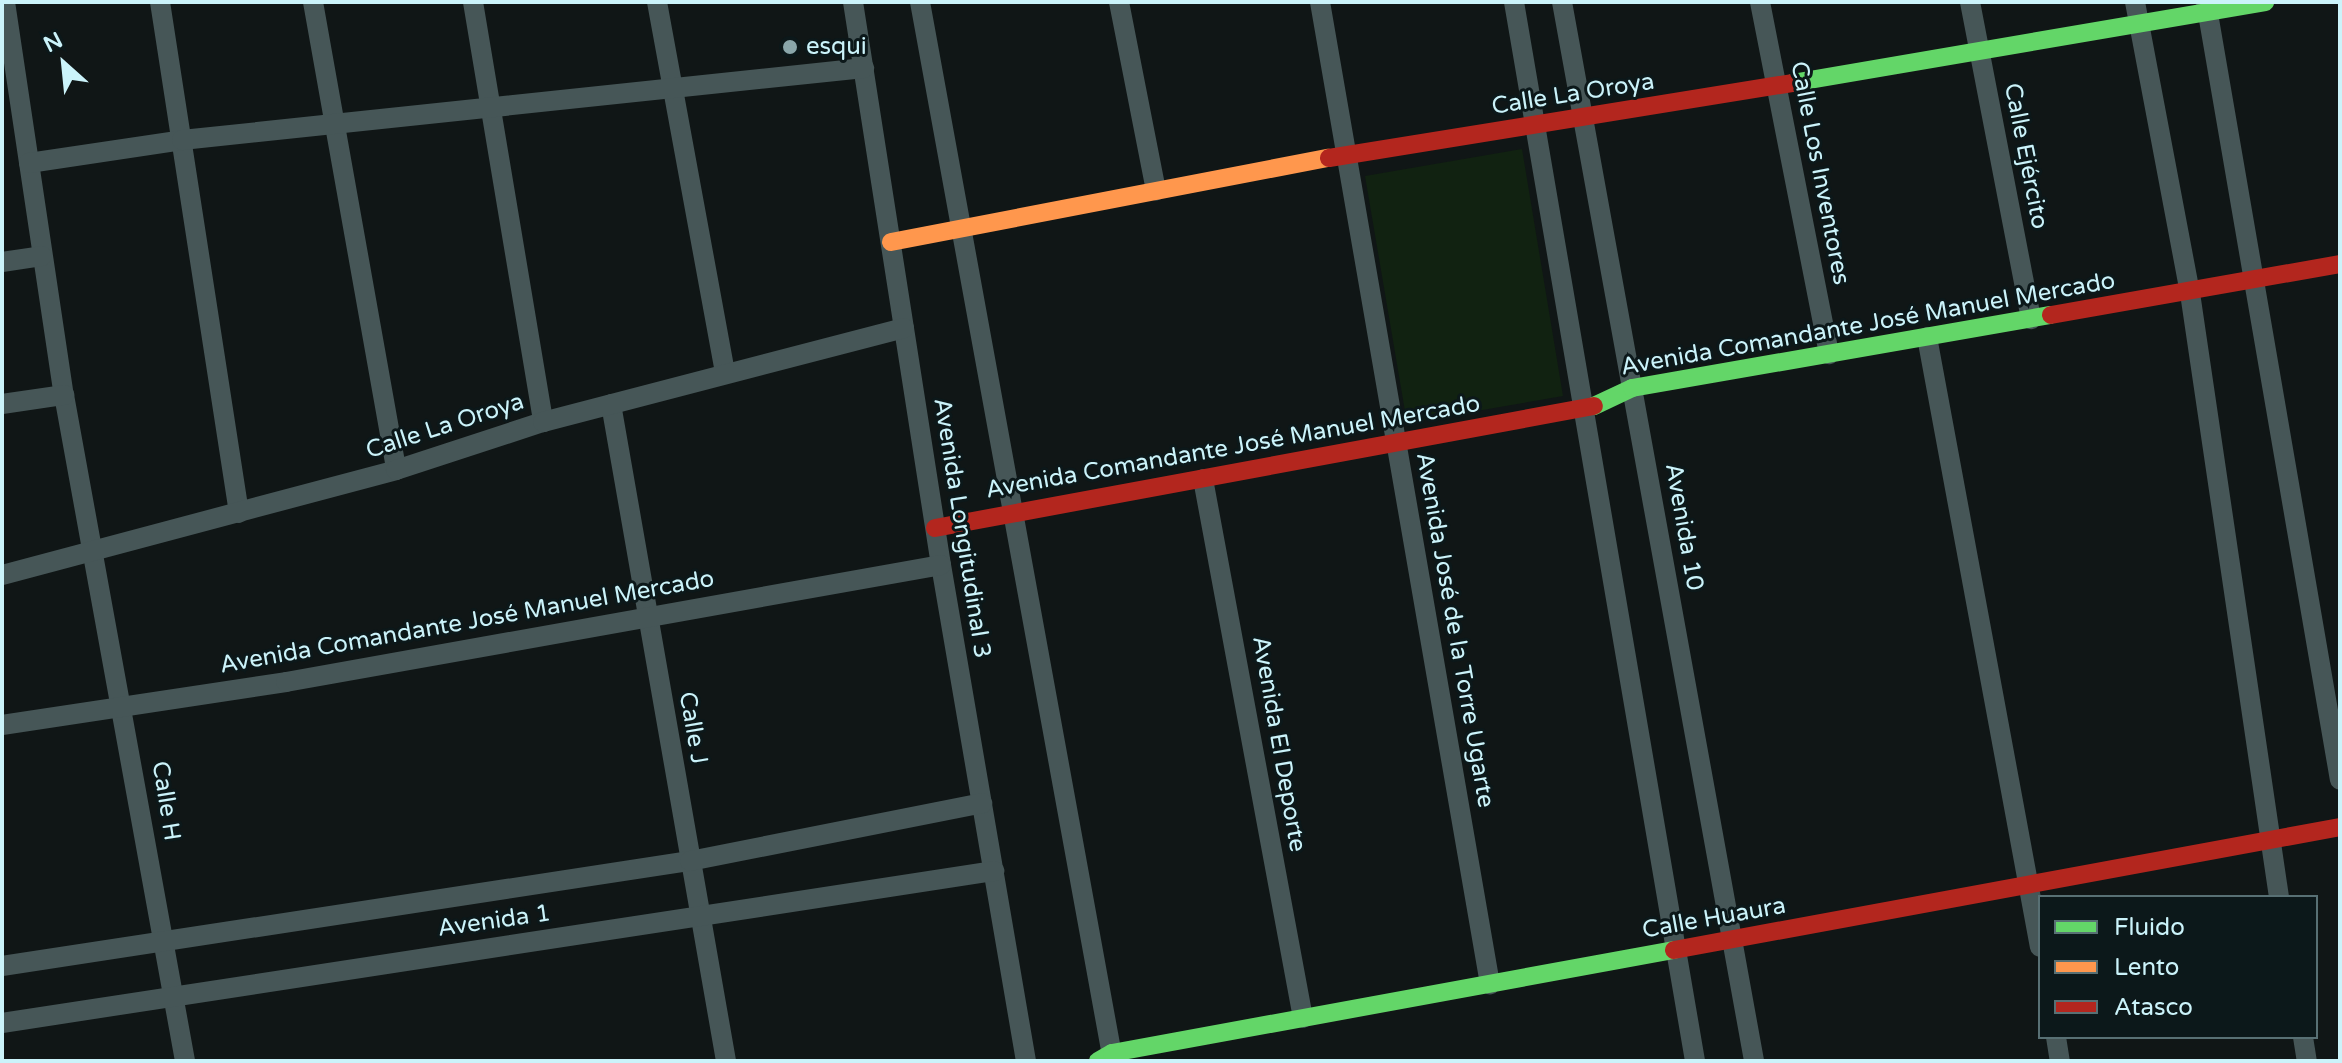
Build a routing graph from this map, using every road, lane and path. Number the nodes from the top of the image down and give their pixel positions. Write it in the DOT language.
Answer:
graph roads {
  1 [pos="5,2"];
  2 [pos="160,2"];
  3 [pos="313,2"];
  4 [pos="473,2"];
  5 [pos="657,2"];
  6 [pos="853,2"];
  7 [pos="920,2"];
  8 [pos="1119,2"];
  9 [pos="1320,2"];
  10 [pos="1514,2"];
  11 [pos="1562,2"];
  12 [pos="1760,2"];
  13 [pos="1970,2"];
  14 [pos="2135,2"];
  15 [pos="2265,2"];
  16 [pos="2207,7"];
  17 [pos="2139,24"];
  18 [pos="1979,51"];
  19 [pos="864,68"];
  20 [pos="1776,86"];
  21 [pos="672,88"];
  22 [pos="490,108"];
  23 [pos="1583,119"];
  24 [pos="23,122"];
  25 [pos="2,125"];
  26 [pos="332,125"];
  27 [pos="1537,127"];
  28 [pos="182,140"];
  29 [pos="1348,154"];
  30 [pos="29,163"];
  31 [pos="1156,190"];
  32 [pos="960,226"];
  33 [pos="891,242"];
  34 [pos="42,256"];
  35 [pos="2,262"];
  36 [pos="2340,264"];
  37 [pos="2252,281"];
  38 [pos="2190,293"];
  39 [pos="2031,319"];
  40 [pos="904,328"];
  41 [pos="1927,337"];
  42 [pos="1829,354"];
  43 [pos="725,374"];
  44 [pos="1632,388"];
  45 [pos="64,395"];
  46 [pos="2,404"];
  47 [pos="611,404"];
  48 [pos="1585,410"];
  49 [pos="543,422"];
  50 [pos="1396,444"];
  51 [pos="396,470"];
  52 [pos="1203,479"];
  53 [pos="239,513"];
  54 [pos="1014,513"];
  55 [pos="935,528"];
  56 [pos="93,550"];
  57 [pos="941,565"];
  58 [pos="2,575"];
  59 [pos="648,618"];
  60 [pos="124,705"];
  61 [pos="2,725"];
  62 [pos="2340,780"];
  63 [pos="982,803"];
  64 [pos="2340,827"];
  65 [pos="2269,840"];
  66 [pos="690,861"];
  67 [pos="994,871"];
  68 [pos="2029,884"];
  69 [pos="2279,895"];
  70 [pos="700,916"];
  71 [pos="2038,936"];
  72 [pos="1733,938"];
  73 [pos="162,941"];
  74 [pos="1676,949"];
  75 [pos="2,966"];
  76 [pos="1490,984"];
  77 [pos="172,995"];
  78 [pos="1303,1018"];
  79 [pos="2,1023"];
  80 [pos="2056,1039"];
  81 [pos="2303,1039"];
  82 [pos="1108,1058"];
  83 [pos="185,1061"];
  84 [pos="726,1061"];
  85 [pos="1026,1061"];
  86 [pos="1695,1061"];
  87 [pos="1754,1061"];
  88 [pos="2060,1061"];
  89 [pos="2307,1061"];
  1 -- 24 [label="street, Calle H"];
  2 -- 28 [label="street"];
  3 -- 26 [label="street"];
  4 -- 22 [label="street"];
  5 -- 21 [label="street"];
  6 -- 19 [label="street, Avenida Longitudinal 3"];
  7 -- 32 [label="street"];
  8 -- 31 [label="street"];
  9 -- 29 [label="street, Avenida José de la Torre Ugarte"];
  10 -- 27 [label="street"];
  11 -- 23 [label="street, Avenida 10"];
  12 -- 20 [label="street, Calle Los Inventores"];
  13 -- 18 [label="street, Calle Ejército"];
  14 -- 17 [label="street"];
  15 -- 16 [label="street, Calle La Oroya"];
  16 -- 17 [label="street, Calle La Oroya"];
  16 -- 37 [label="street"];
  17 -- 18 [label="street, Calle La Oroya"];
  17 -- 38 [label="street"];
  18 -- 20 [label="street, Calle La Oroya"];
  18 -- 39 [label="street, Calle Ejército"];
  19 -- 21 [label="street"];
  19 -- 33 [label="street, Avenida Longitudinal 3"];
  20 -- 23 [label="street, Calle La Oroya"];
  20 -- 42 [label="street, Calle Los Inventores"];
  21 -- 22 [label="street"];
  21 -- 43 [label="street"];
  22 -- 26 [label="street"];
  22 -- 49 [label="street"];
  23 -- 27 [label="street, Calle La Oroya"];
  23 -- 44 [label="street, Avenida 10"];
  24 -- 25 [label="street"];
  24 -- 30 [label="street, Calle H"];
  26 -- 28 [label="street"];
  26 -- 51 [label="street"];
  27 -- 29 [label="street, Calle La Oroya"];
  27 -- 48 [label="street"];
  28 -- 30 [label="street"];
  28 -- 53 [label="street"];
  29 -- 31 [label="street, Calle La Oroya"];
  29 -- 50 [label="street, Avenida José de la Torre Ugarte"];
  30 -- 34 [label="street, Calle H"];
  31 -- 32 [label="street, Calle La Oroya"];
  32 -- 33 [label="street, Calle La Oroya"];
  32 -- 54 [label="street"];
  33 -- 40 [label="street, Avenida Longitudinal 3"];
  34 -- 35 [label="street"];
  34 -- 45 [label="street, Calle H"];
  36 -- 37 [label="street, Avenida Comandante José Manuel Mercado"];
  37 -- 38 [label="street, Avenida Comandante José Manuel Mercado"];
  37 -- 62 [label="street"];
  38 -- 39 [label="street, Avenida Comandante José Manuel Mercado"];
  38 -- 65 [label="street"];
  39 -- 41 [label="street, Avenida Comandante José Manuel Mercado"];
  40 -- 43 [label="street, Calle La Oroya"];
  40 -- 55 [label="street, Avenida Longitudinal 3"];
  41 -- 42 [label="street, Avenida Comandante José Manuel Mercado"];
  41 -- 68 [label="street"];
  42 -- 44 [label="street, Avenida Comandante José Manuel Mercado"];
  43 -- 47 [label="street, Calle La Oroya"];
  44 -- 48 [label="street, Avenida Comandante José Manuel Mercado"];
  44 -- 72 [label="street, Avenida 10"];
  45 -- 46 [label="street"];
  45 -- 56 [label="street, Calle H"];
  47 -- 49 [label="street, Calle La Oroya"];
  47 -- 59 [label="street, Calle J"];
  48 -- 50 [label="street, Avenida Comandante José Manuel Mercado"];
  48 -- 74 [label="street"];
  49 -- 51 [label="street, Calle La Oroya"];
  50 -- 52 [label="street, Avenida Comandante José Manuel Mercado"];
  50 -- 76 [label="street, Avenida José de la Torre Ugarte"];
  51 -- 53 [label="street, Calle La Oroya"];
  52 -- 54 [label="street, Avenida Comandante José Manuel Mercado"];
  52 -- 78 [label="street, Avenida El Deporte"];
  53 -- 56 [label="street, Calle La Oroya"];
  54 -- 55 [label="street, Avenida Comandante José Manuel Mercado"];
  54 -- 82 [label="street"];
  55 -- 57 [label="street, Avenida Longitudinal 3"];
  56 -- 58 [label="street, Calle La Oroya"];
  56 -- 60 [label="street, Calle H"];
  57 -- 59 [label="street, Avenida Comandante José Manuel Mercado"];
  57 -- 63 [label="street, Avenida Longitudinal 3"];
  59 -- 60 [label="street, Avenida Comandante José Manuel Mercado"];
  59 -- 66 [label="street, Calle J"];
  60 -- 61 [label="street, Avenida Comandante José Manuel Mercado"];
  60 -- 73 [label="street, Calle H"];
  63 -- 66 [label="street, Avenida 1"];
  63 -- 67 [label="street, Avenida Longitudinal 3"];
  64 -- 65 [label="street, Calle Huaura"];
  65 -- 68 [label="street, Calle Huaura"];
  65 -- 69 [label="street"];
  66 -- 70 [label="street, Calle J"];
  66 -- 73 [label="street, Avenida 1"];
  67 -- 70 [label="street, Avenida 1"];
  67 -- 85 [label="street, Avenida Longitudinal 3"];
  68 -- 71 [label="street"];
  68 -- 72 [label="street, Calle Huaura"];
  70 -- 77 [label="street, Avenida 1"];
  70 -- 84 [label="street, Calle J"];
  72 -- 74 [label="street, Calle Huaura"];
  72 -- 87 [label="street, Avenida 10"];
  73 -- 75 [label="street, Avenida 1"];
  73 -- 77 [label="street, Calle H"];
  74 -- 76 [label="street, Calle Huaura"];
  74 -- 86 [label="street"];
  76 -- 78 [label="street, Calle Huaura"];
  77 -- 79 [label="street, Avenida 1"];
  77 -- 83 [label="street, Calle H"];
  78 -- 82 [label="street, Calle Huaura"];
  80 -- 88 [label="street"];
  81 -- 89 [label="street"];
}
